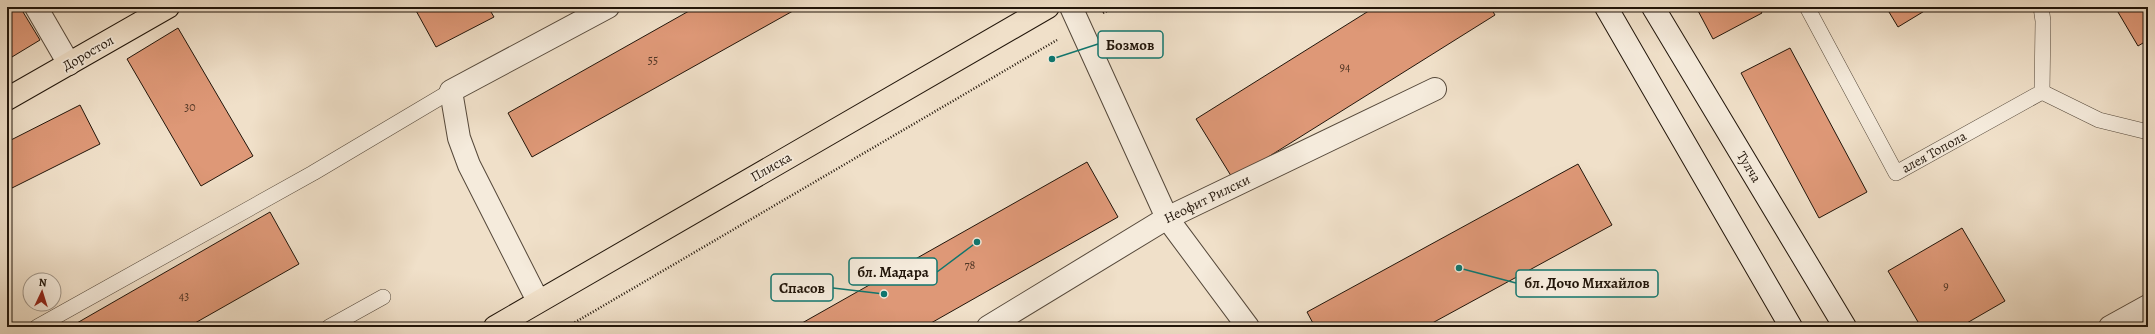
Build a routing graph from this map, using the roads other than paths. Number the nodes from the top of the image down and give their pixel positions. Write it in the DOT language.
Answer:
graph roads {
  1 [pos="36,7"];
  2 [pos="168,7"];
  3 [pos="608,7"];
  4 [pos="1048,7"];
  5 [pos="1071,7"];
  6 [pos="1606,7"];
  7 [pos="1653,7"];
  8 [pos="1807,7"];
  9 [pos="2041,7"];
  10 [pos="583,13"];
  11 [pos="69,64"];
  12 [pos="1435,89"];
  13 [pos="451,91"];
  14 [pos="2042,92"];
  15 [pos="7,99"];
  16 [pos="2148,132"];
  17 [pos="1167,218"];
  18 [pos="383,297"];
  19 [pos="538,302"];
  20 [pos="2148,306"];
  21 [pos="36,327"];
  22 [pos="329,327"];
  23 [pos="495,327"];
  24 [pos="988,327"];
  25 [pos="1248,327"];
  26 [pos="1791,327"];
  27 [pos="1845,327"];
  28 [pos="2110,327"];
  1 -- 11 [label="street"];
  2 -- 11 [label="main road, Доростол"];
  3 -- 10 [label="street"];
  4 -- 19 [label="main road, Плиска"];
  5 -- 17 [label="street"];
  6 -- 26 [label="street"];
  7 -- 27 [label="street, Тулча"];
  8 -- 14 [label="lane, алея Топола"];
  9 -- 14 [label="lane"];
  10 -- 13 [label="street"];
  11 -- 15 [label="main road, Доростол"];
  12 -- 17 [label="street, Неофит Рилски"];
  13 -- 19 [label="street"];
  13 -- 21 [label="lane"];
  14 -- 16 [label="lane"];
  17 -- 24 [label="street, Неофит Рилски"];
  17 -- 25 [label="street"];
  18 -- 22 [label="lane"];
  19 -- 23 [label="main road, Плиска"];
  20 -- 28 [label="street"];
}
